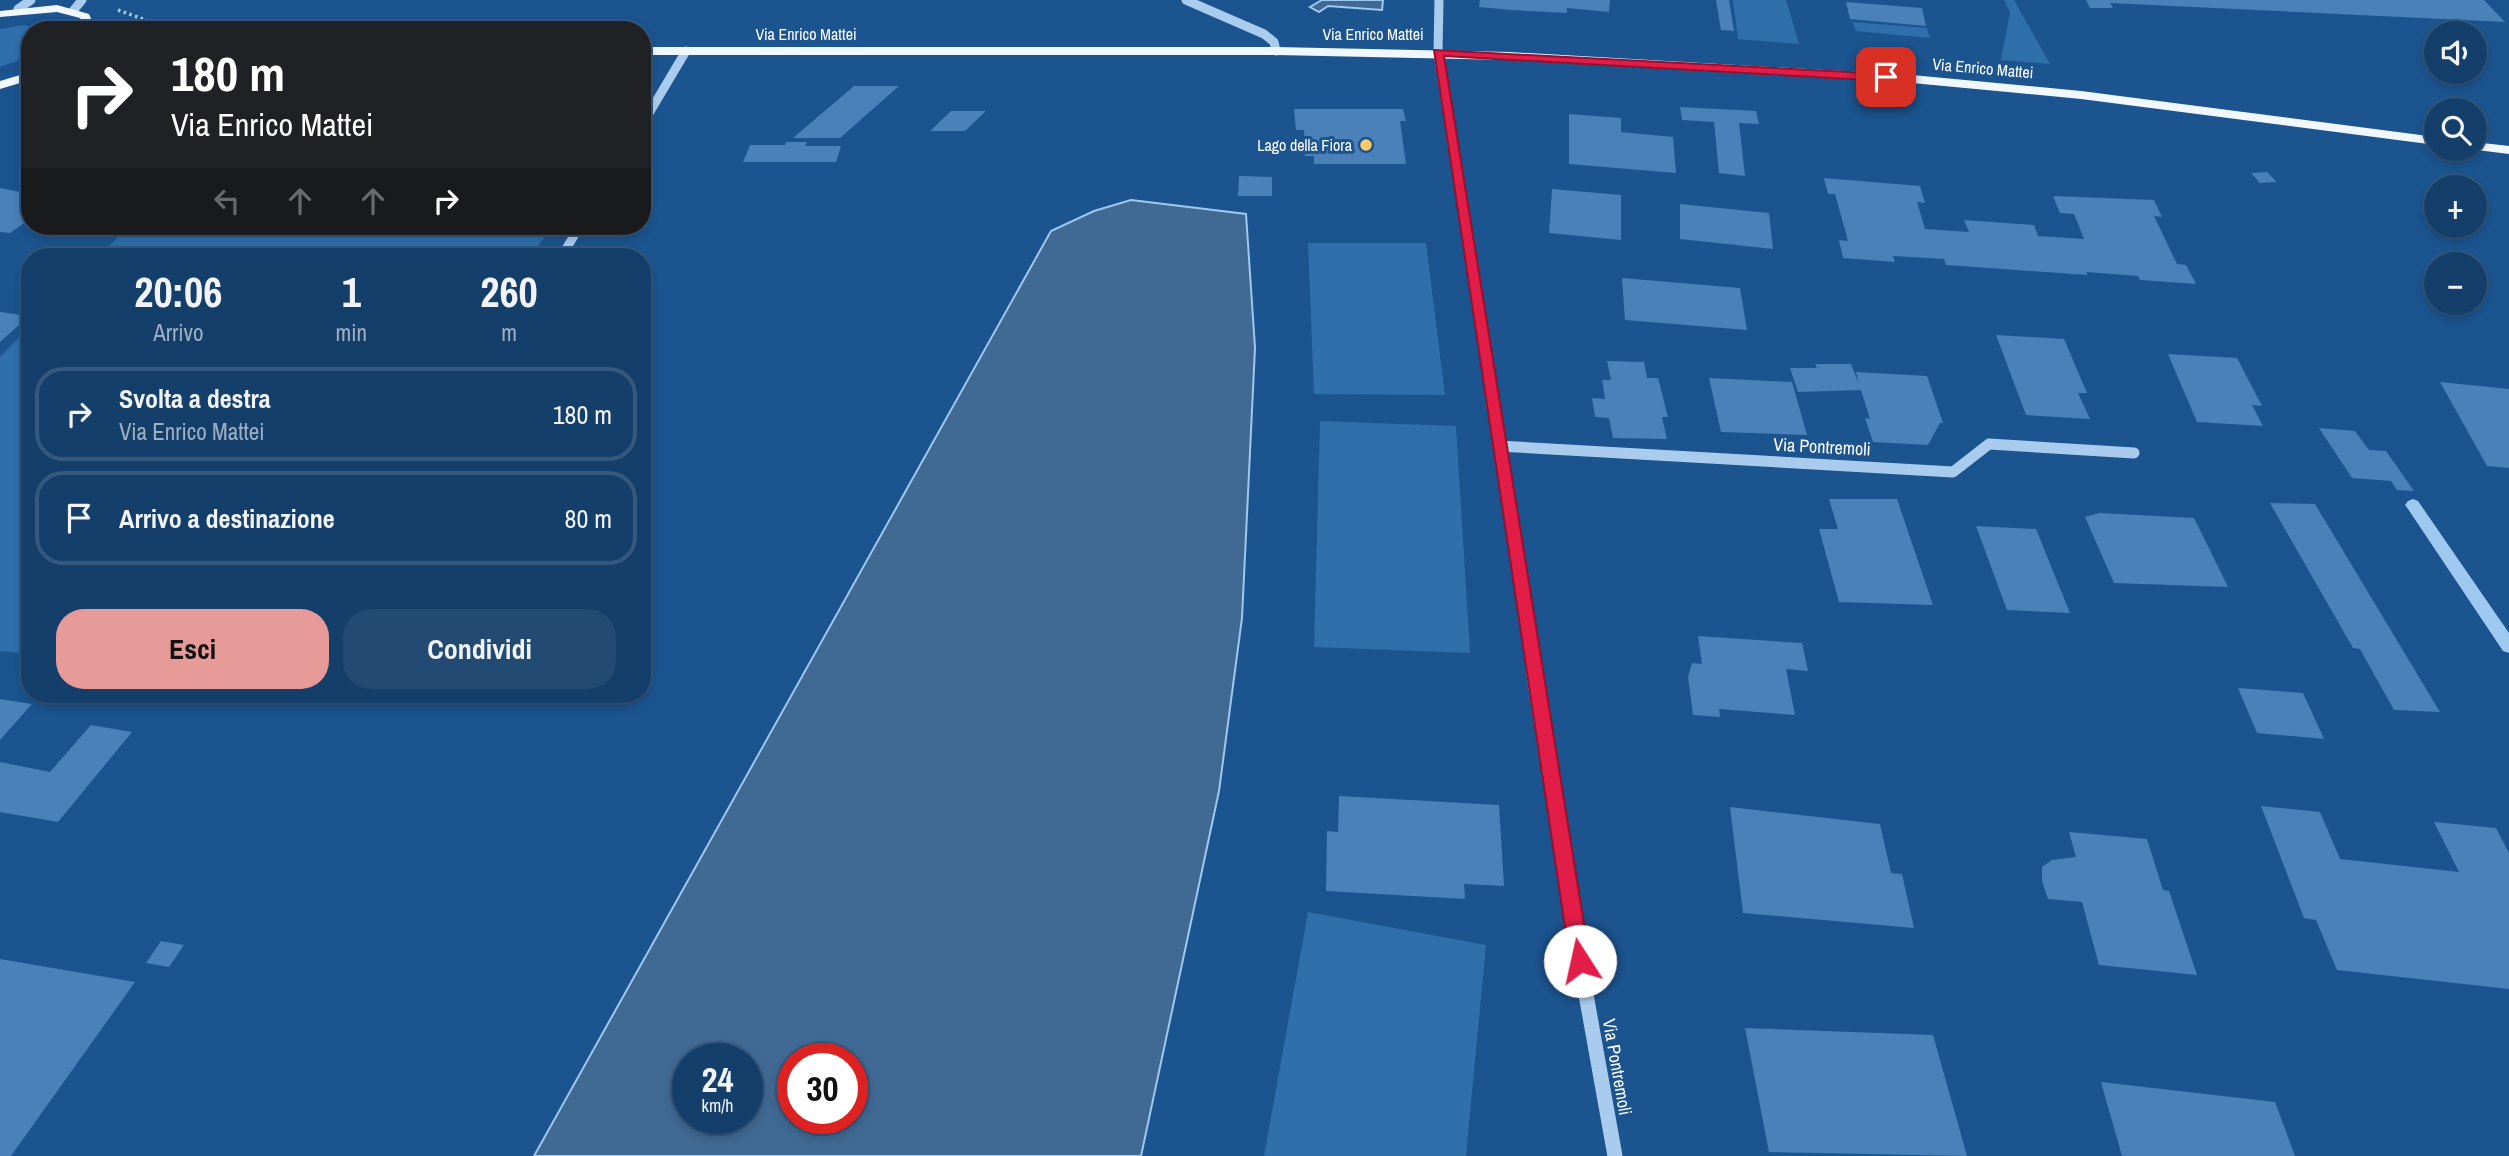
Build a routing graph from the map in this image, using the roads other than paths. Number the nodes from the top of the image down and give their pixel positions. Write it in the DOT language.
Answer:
graph roads {
  1 [pos="31,0"];
  2 [pos="82,0"];
  3 [pos="1186,0"];
  4 [pos="1439,0"];
  5 [pos="18,9"];
  6 [pos="73,11"];
  7 [pos="0,13"];
  8 [pos="89,21"];
  9 [pos="651,51"];
  10 [pos="686,51"];
  11 [pos="1276,51"];
  12 [pos="1438,52"];
  13 [pos="21,79"];
  14 [pos="0,85"];
  15 [pos="651,110"];
  16 [pos="2424,139"];
  17 [pos="2487,147"];
  18 [pos="2509,150"];
  19 [pos="1498,446"];
  20 [pos="2134,453"];
  21 [pos="1615,1156"];
  1 -- 5 [label="street"];
  2 -- 6 [label="street"];
  3 -- 11 [label="street"];
  4 -- 12 [label="street, Via Pontremoli"];
  5 -- 6 [label="main road"];
  5 -- 7 [label="main road"];
  6 -- 8 [label="main road"];
  9 -- 10 [label="main road, Via Enrico Mattei"];
  10 -- 11 [label="main road, Via Enrico Mattei"];
  10 -- 15 [label="street"];
  11 -- 12 [label="main road, Via Enrico Mattei"];
  12 -- 16 [label="main road, Via Enrico Mattei"];
  12 -- 19 [label="street, Via Pontremoli"];
  13 -- 14 [label="main road"];
  17 -- 18 [label="main road"];
  19 -- 20 [label="street, Via Pontremoli"];
  19 -- 21 [label="street, Via Pontremoli"];
}
